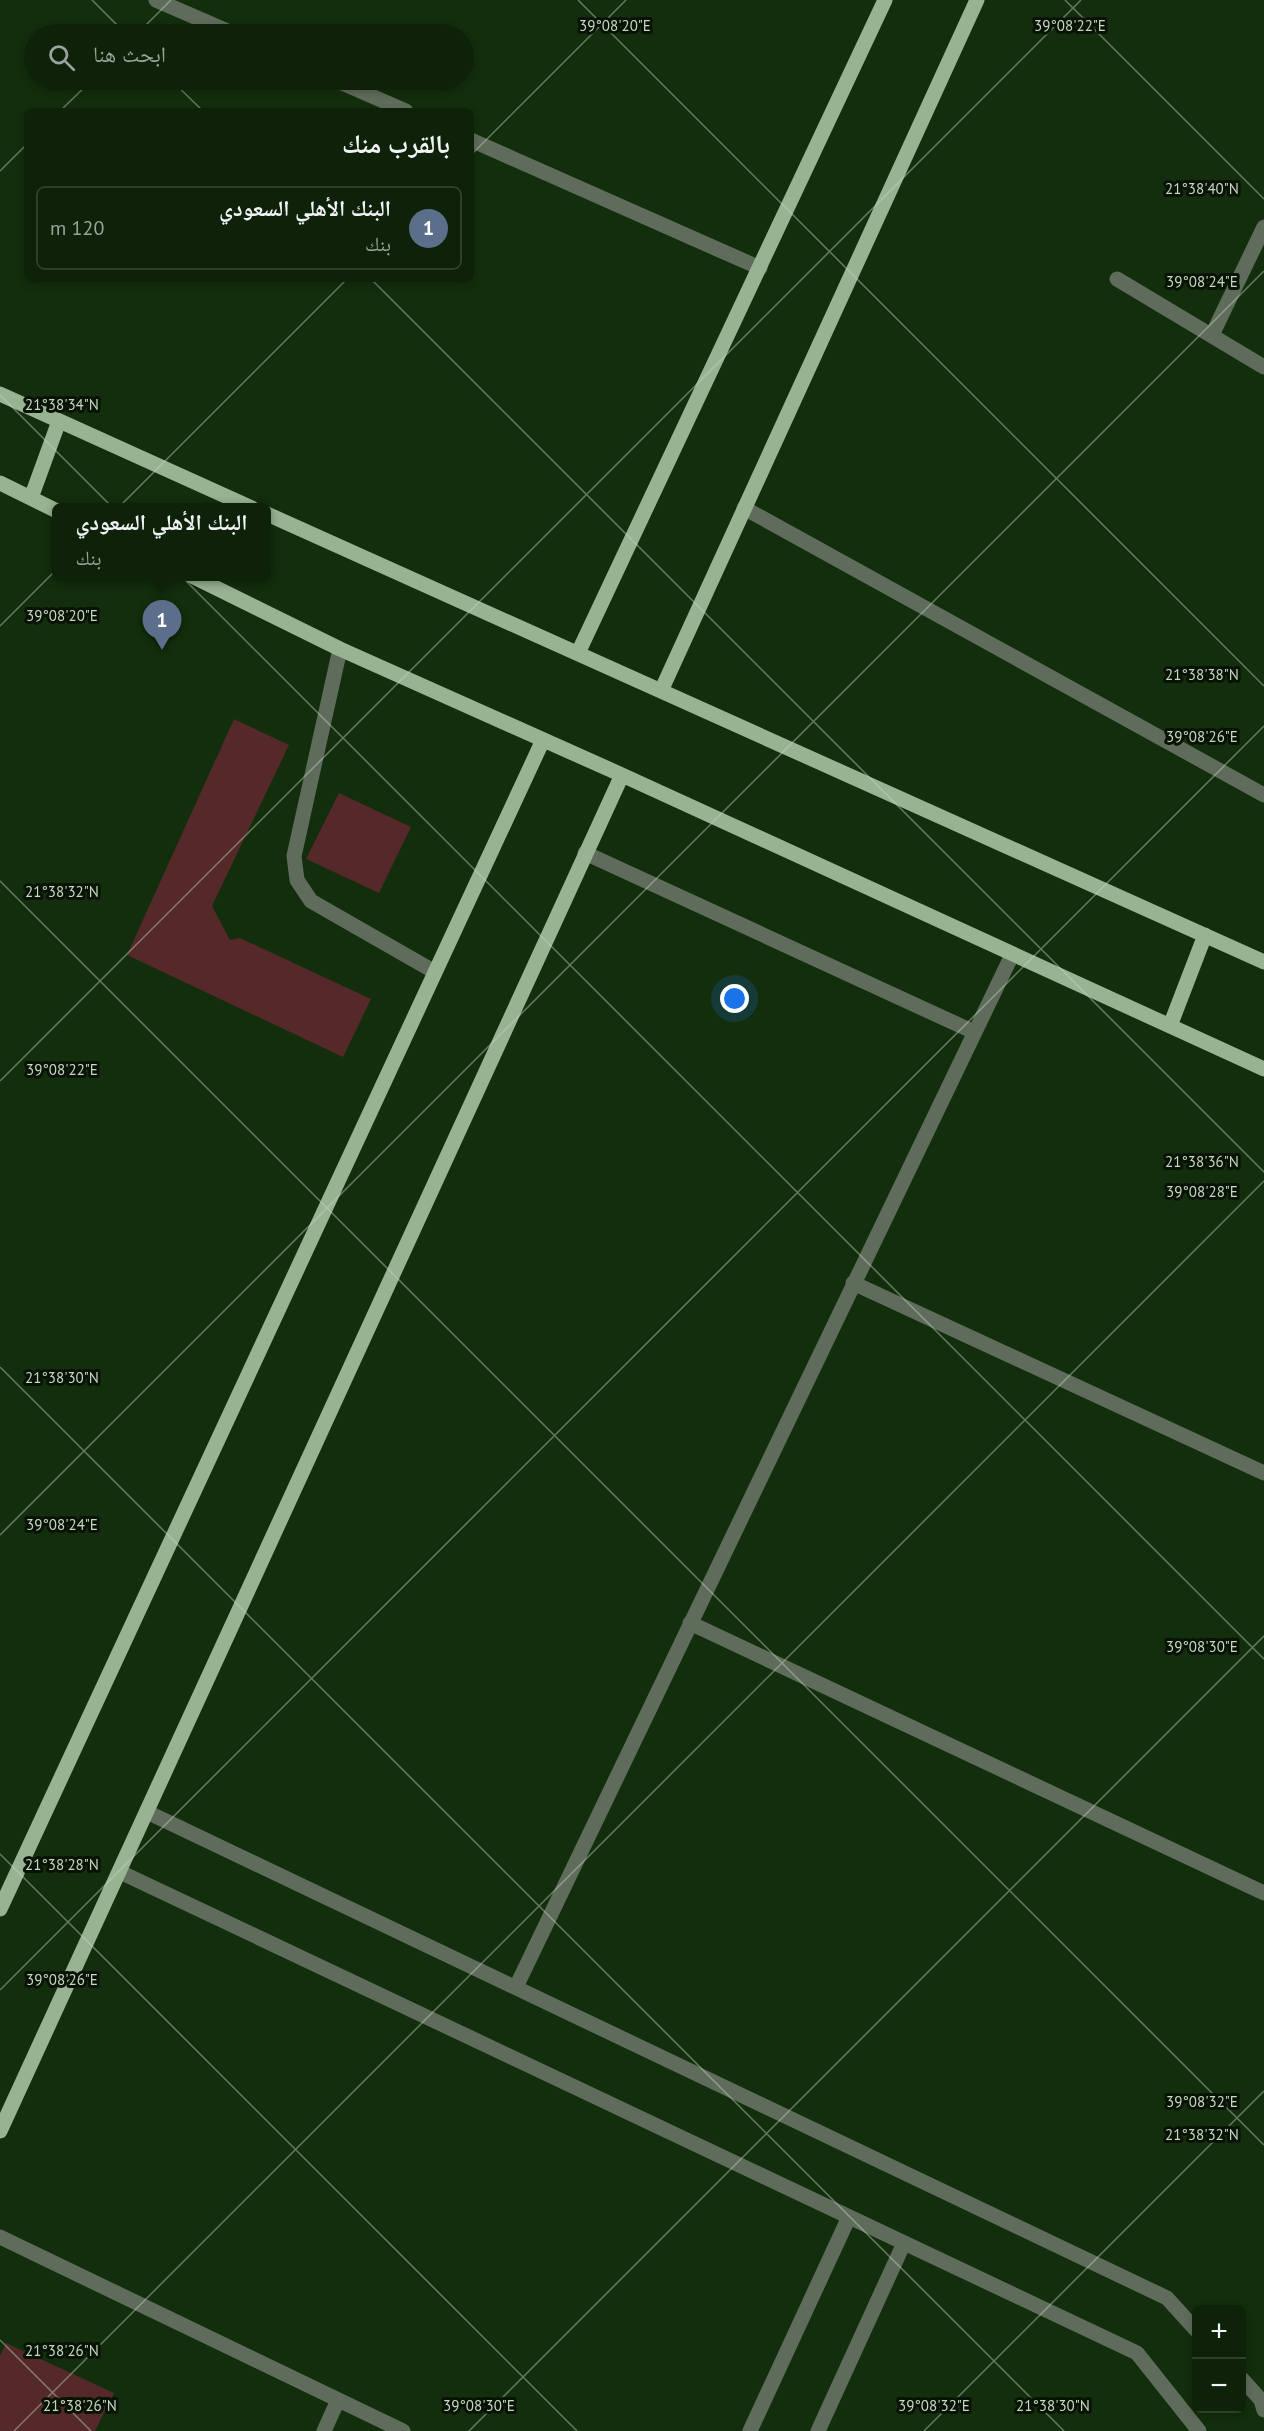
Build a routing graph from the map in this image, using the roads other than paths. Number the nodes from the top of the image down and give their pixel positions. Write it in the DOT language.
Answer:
graph roads {
  1 [pos="156,0"];
  2 [pos="885,0"];
  3 [pos="977,0"];
  4 [pos="211,24"];
  5 [pos="358,90"];
  6 [pos="399,108"];
  7 [pos="474,141"];
  8 [pos="1264,227"];
  9 [pos="760,268"];
  10 [pos="1117,279"];
  11 [pos="1212,335"];
  12 [pos="1264,367"];
  13 [pos="0,394"];
  14 [pos="59,421"];
  15 [pos="0,483"];
  16 [pos="31,498"];
  17 [pos="243,503"];
  18 [pos="52,508"];
  19 [pos="744,508"];
  20 [pos="271,516"];
  21 [pos="202,581"];
  22 [pos="340,649"];
  23 [pos="578,653"];
  24 [pos="661,691"];
  25 [pos="543,740"];
  26 [pos="622,774"];
  27 [pos="1264,795"];
  28 [pos="585,853"];
  29 [pos="1204,935"];
  30 [pos="1012,955"];
  31 [pos="1264,962"];
  32 [pos="435,972"];
  33 [pos="1170,1026"];
  34 [pos="974,1032"];
  35 [pos="1264,1069"];
  36 [pos="854,1283"];
  37 [pos="1264,1473"];
  38 [pos="690,1623"];
  39 [pos="147,1812"];
  40 [pos="120,1872"];
  41 [pos="1264,1893"];
  42 [pos="0,1909"];
  43 [pos="516,1987"];
  44 [pos="0,2131"];
  45 [pos="849,2217"];
  46 [pos="0,2237"];
  47 [pos="904,2243"];
  48 [pos="1192,2325"];
  49 [pos="1246,2383"];
  50 [pos="338,2400"];
  51 [pos="1264,2410"];
  52 [pos="324,2431"];
  53 [pos="403,2431"];
  54 [pos="750,2431"];
  55 [pos="818,2431"];
  56 [pos="1199,2431"];
  1 -- 4 [label="street"];
  2 -- 9 [label="main road"];
  3 -- 19 [label="main road"];
  5 -- 6 [label="street"];
  7 -- 9 [label="street"];
  8 -- 11 [label="street"];
  9 -- 23 [label="main road"];
  10 -- 11 [label="street"];
  11 -- 12 [label="street"];
  13 -- 14 [label="main road"];
  14 -- 16 [label="main road"];
  14 -- 17 [label="main road"];
  15 -- 16 [label="main road"];
  16 -- 18 [label="main road"];
  19 -- 24 [label="main road"];
  19 -- 27 [label="street"];
  20 -- 23 [label="main road"];
  21 -- 22 [label="main road"];
  22 -- 25 [label="main road"];
  22 -- 32 [label="street"];
  23 -- 24 [label="main road"];
  24 -- 29 [label="main road"];
  25 -- 26 [label="main road"];
  25 -- 32 [label="main road"];
  26 -- 28 [label="main road"];
  26 -- 30 [label="main road"];
  28 -- 34 [label="street"];
  28 -- 39 [label="main road"];
  29 -- 31 [label="main road"];
  29 -- 33 [label="main road"];
  30 -- 33 [label="main road"];
  30 -- 34 [label="street"];
  32 -- 42 [label="main road"];
  33 -- 35 [label="main road"];
  34 -- 36 [label="street"];
  36 -- 37 [label="street"];
  36 -- 38 [label="street"];
  38 -- 41 [label="street"];
  38 -- 43 [label="street"];
  39 -- 40 [label="main road"];
  39 -- 43 [label="street"];
  40 -- 44 [label="main road"];
  40 -- 45 [label="street"];
  43 -- 48 [label="street"];
  45 -- 47 [label="street"];
  45 -- 54 [label="street"];
  46 -- 50 [label="street"];
  47 -- 55 [label="street"];
  47 -- 56 [label="street"];
  49 -- 51 [label="street"];
  50 -- 52 [label="street"];
  50 -- 53 [label="street"];
}
